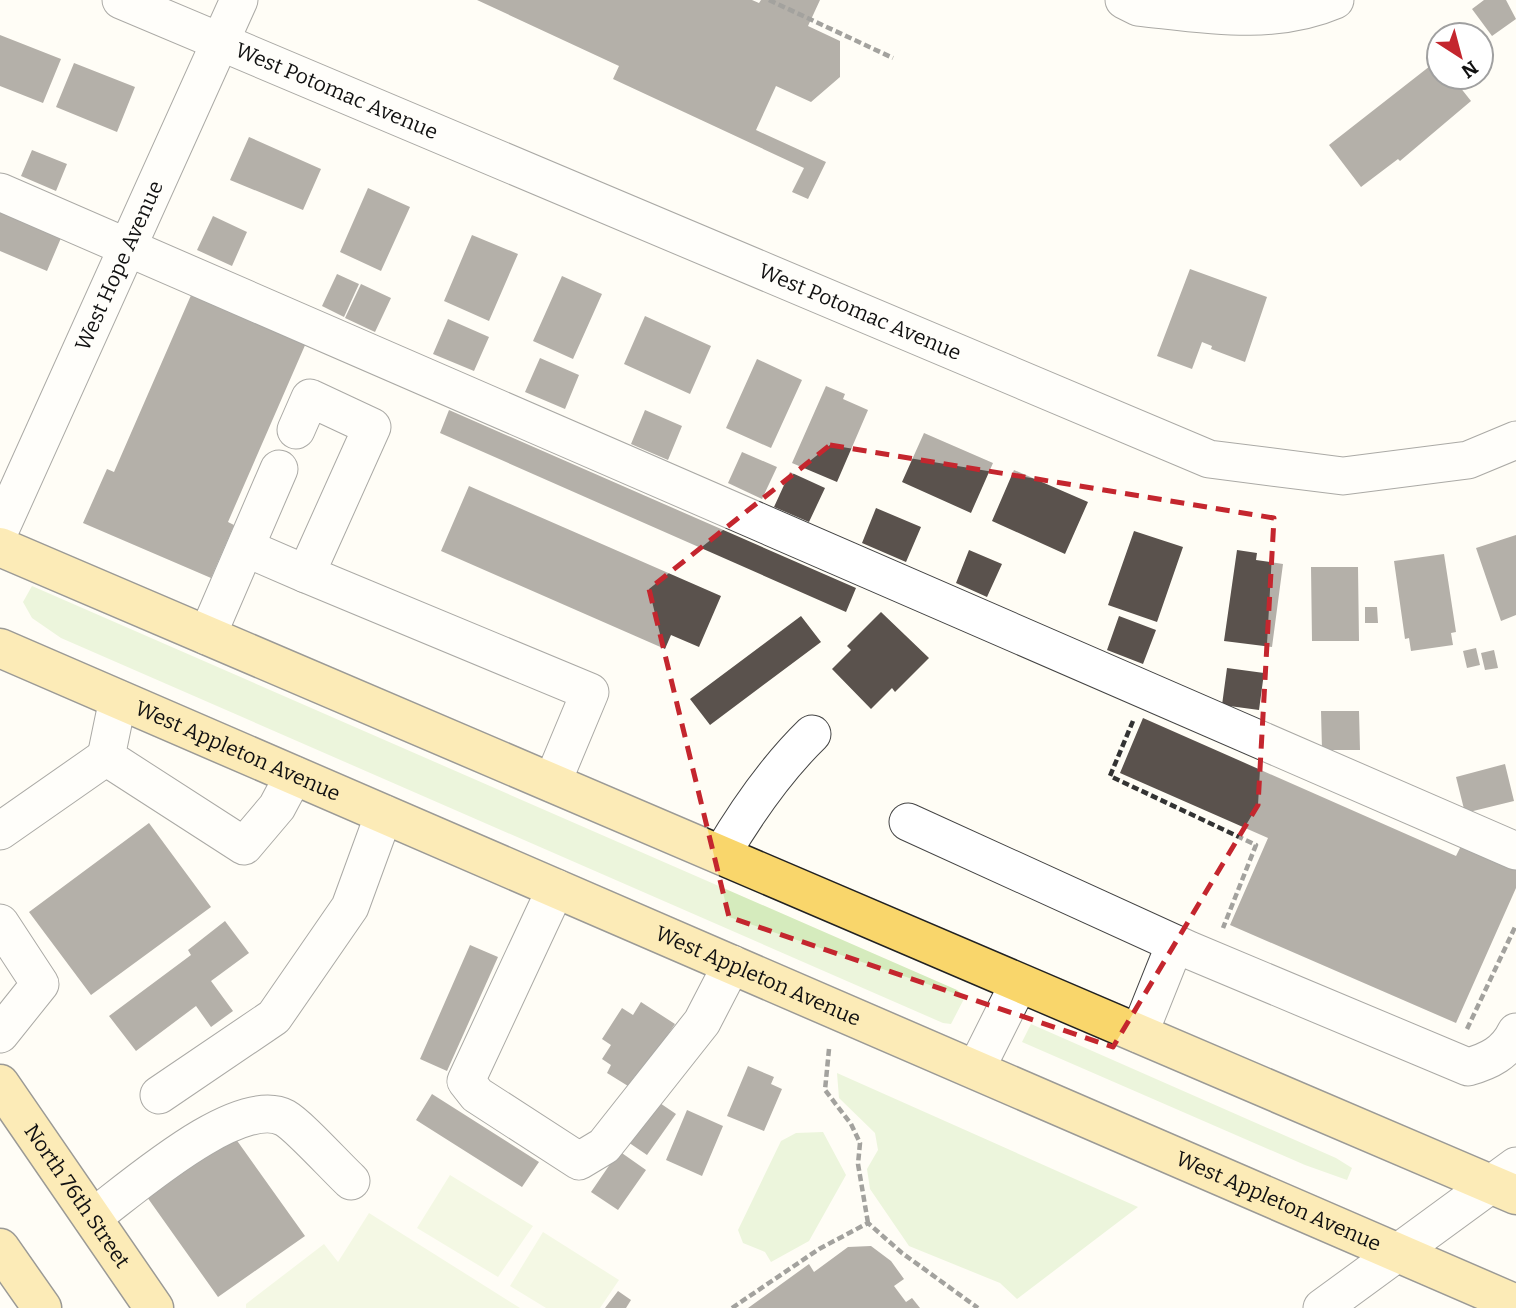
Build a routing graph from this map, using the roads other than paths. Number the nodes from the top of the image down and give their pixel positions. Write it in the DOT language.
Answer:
graph roads {
  1 [pos="121,0"];
  2 [pos="239,0"];
  3 [pos="1124,0"];
  4 [pos="1335,0"];
  5 [pos="220,44"];
  6 [pos="0,192"];
  7 [pos="128,246"];
  8 [pos="296,430"];
  9 [pos="1516,440"];
  10 [pos="279,469"];
  11 [pos="0,530"];
  12 [pos="0,547"];
  13 [pos="246,548"];
  14 [pos="306,575"];
  15 [pos="207,636"];
  16 [pos="0,648"];
  17 [pos="118,699"];
  18 [pos="812,734"];
  19 [pos="106,757"];
  20 [pos="294,775"];
  21 [pos="552,783"];
  22 [pos="384,814"];
  23 [pos="908,822"];
  24 [pos="0,831"];
  25 [pos="1514,845"];
  26 [pos="721,855"];
  27 [pos="556,888"];
  28 [pos="0,923"];
  29 [pos="1175,944"];
  30 [pos="732,964"];
  31 [pos="1019,983"];
  32 [pos="1516,1032"];
  33 [pos="0,1034"];
  34 [pos="1139,1034"];
  35 [pos="976,1069"];
  36 [pos="0,1084"];
  37 [pos="159,1095"];
  38 [pos="351,1181"];
  39 [pos="1508,1182"];
  40 [pos="92,1218"];
  41 [pos="0,1248"];
  42 [pos="1398,1251"];
  43 [pos="1500,1302"];
  44 [pos="1329,1306"];
  45 [pos="42,1308"];
  46 [pos="154,1308"];
  1 -- 5 [label="street, West Potomac Avenue"];
  2 -- 5 [label="street, West Hope Avenue"];
  3 -- 4 [label="street"];
  5 -- 7 [label="street, West Hope Avenue"];
  5 -- 9 [label="street, West Potomac Avenue"];
  6 -- 7 [label="street"];
  7 -- 11 [label="street, West Hope Avenue"];
  7 -- 25 [label="street"];
  8 -- 14 [label="street"];
  10 -- 13 [label="street"];
  12 -- 15 [label="main road"];
  13 -- 14 [label="street"];
  13 -- 15 [label="street"];
  14 -- 21 [label="street"];
  15 -- 21 [label="main road"];
  16 -- 17 [label="main road, West Appleton Avenue"];
  17 -- 19 [label="street"];
  17 -- 20 [label="main road, West Appleton Avenue"];
  18 -- 26 [label="street"];
  19 -- 20 [label="street"];
  19 -- 24 [label="street"];
  20 -- 22 [label="main road, West Appleton Avenue"];
  21 -- 26 [label="main road"];
  22 -- 27 [label="main road, West Appleton Avenue"];
  22 -- 37 [label="street"];
  23 -- 29 [label="street"];
  26 -- 31 [label="main road"];
  27 -- 30 [label="main road, West Appleton Avenue"];
  27 -- 30 [label="street"];
  28 -- 33 [label="street"];
  29 -- 32 [label="street"];
  29 -- 34 [label="street"];
  30 -- 35 [label="main road, West Appleton Avenue"];
  31 -- 34 [label="main road"];
  31 -- 35 [label="street"];
  34 -- 39 [label="main road"];
  35 -- 42 [label="main road, West Appleton Avenue"];
  36 -- 40 [label="main road, North 76th Street"];
  38 -- 40 [label="street"];
  39 -- 42 [label="street"];
  40 -- 46 [label="main road, North 76th Street"];
  41 -- 45 [label="main road"];
  42 -- 43 [label="main road, West Appleton Avenue"];
  42 -- 44 [label="street"];
}
